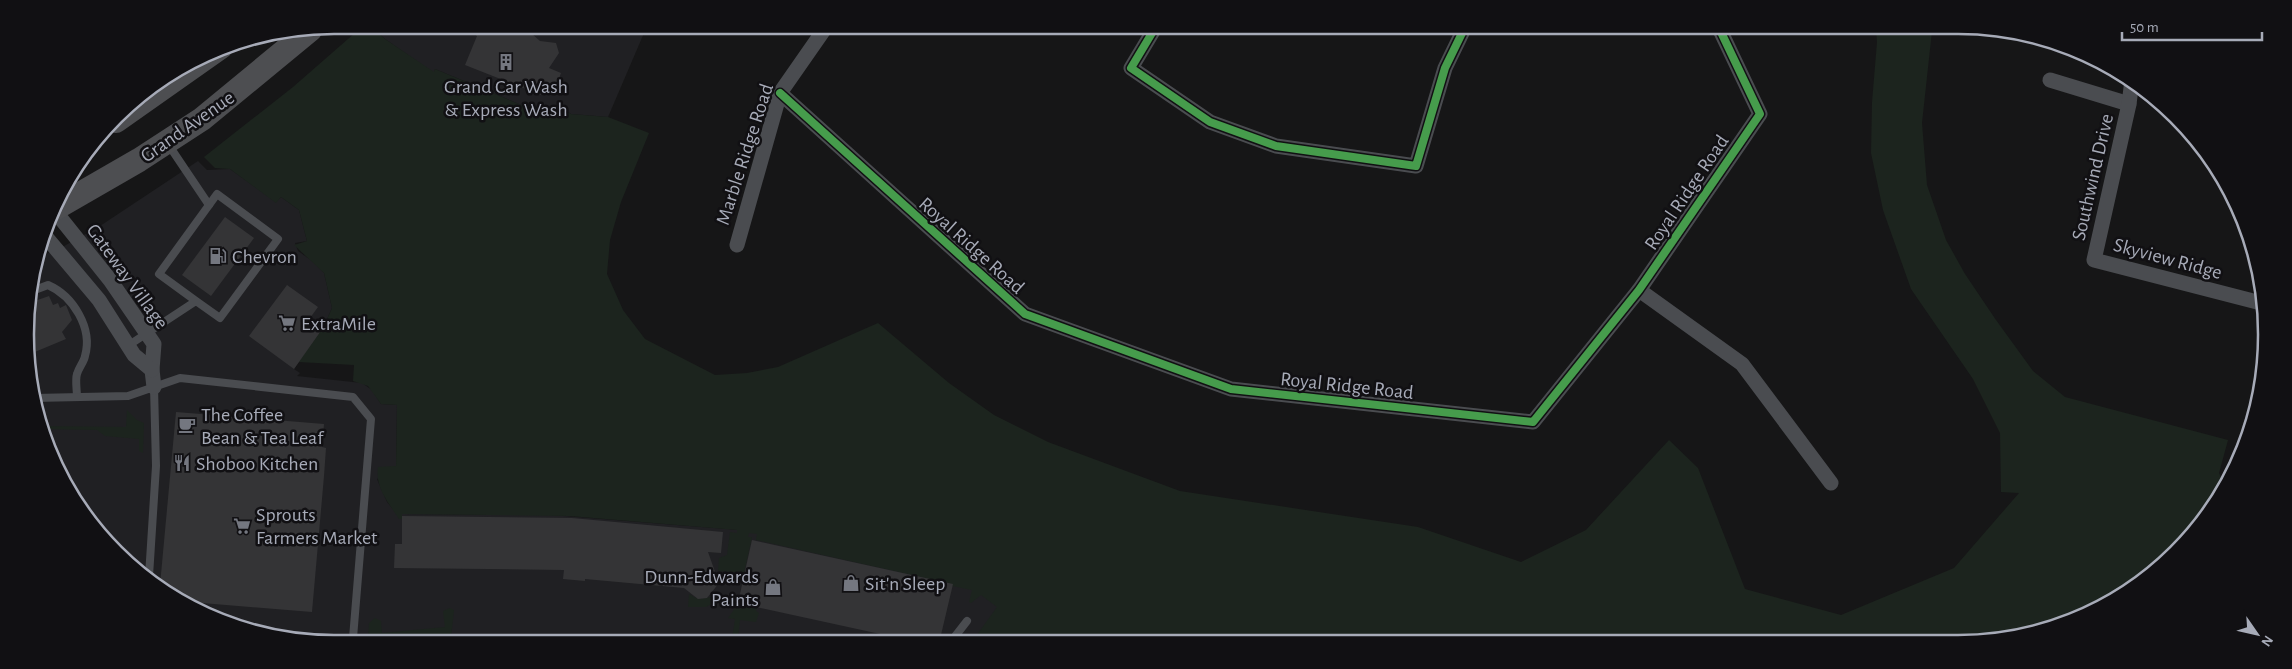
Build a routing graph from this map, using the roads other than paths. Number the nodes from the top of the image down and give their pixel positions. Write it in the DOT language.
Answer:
graph roads {
  1 [pos="821,34"];
  2 [pos="1151,34"];
  3 [pos="1462,34"];
  4 [pos="1722,34"];
  5 [pos="304,35"];
  6 [pos="178,78"];
  7 [pos="2050,80"];
  8 [pos="2131,89"];
  9 [pos="780,94"];
  10 [pos="151,96"];
  11 [pos="2130,104"];
  12 [pos="167,143"];
  13 [pos="64,204"];
  14 [pos="209,205"];
  15 [pos="59,216"];
  16 [pos="49,241"];
  17 [pos="737,245"];
  18 [pos="2094,260"];
  19 [pos="37,289"];
  20 [pos="1639,290"];
  21 [pos="196,301"];
  22 [pos="2257,302"];
  23 [pos="147,334"];
  24 [pos="129,345"];
  25 [pos="152,370"];
  26 [pos="154,387"];
  27 [pos="77,397"];
  28 [pos="41,398"];
  29 [pos="1831,483"];
  30 [pos="149,572"];
  31 [pos="967,621"];
  32 [pos="353,635"];
  33 [pos="956,635"];
  1 -- 9 [label="street, Marble Ridge Road"];
  2 -- 3 [label="street"];
  4 -- 20 [label="street, Royal Ridge Road"];
  5 -- 12 [label="main road, Grand Avenue"];
  6 -- 10 [label="main road"];
  7 -- 11 [label="street"];
  8 -- 11 [label="street, Southwind Drive"];
  9 -- 17 [label="street, Marble Ridge Road"];
  9 -- 20 [label="street, Royal Ridge Road"];
  11 -- 18 [label="street, Southwind Drive"];
  12 -- 13 [label="main road, Grand Avenue"];
  12 -- 14 [label="lane"];
  14 -- 21 [label="lane"];
  14 -- 21 [label="lane"];
  15 -- 23 [label="street, Gateway Village"];
  16 -- 24 [label="street, Gateway Village"];
  18 -- 22 [label="street, Skyview Ridge"];
  19 -- 27 [label="lane"];
  20 -- 29 [label="street"];
  21 -- 23 [label="lane"];
  23 -- 24 [label="lane"];
  23 -- 25 [label="street, Gateway Village"];
  24 -- 25 [label="street, Gateway Village"];
  25 -- 26 [label="street, Gateway Village"];
  26 -- 27 [label="lane"];
  26 -- 30 [label="lane"];
  26 -- 32 [label="lane"];
  27 -- 28 [label="lane"];
  31 -- 33 [label="lane"];
}
